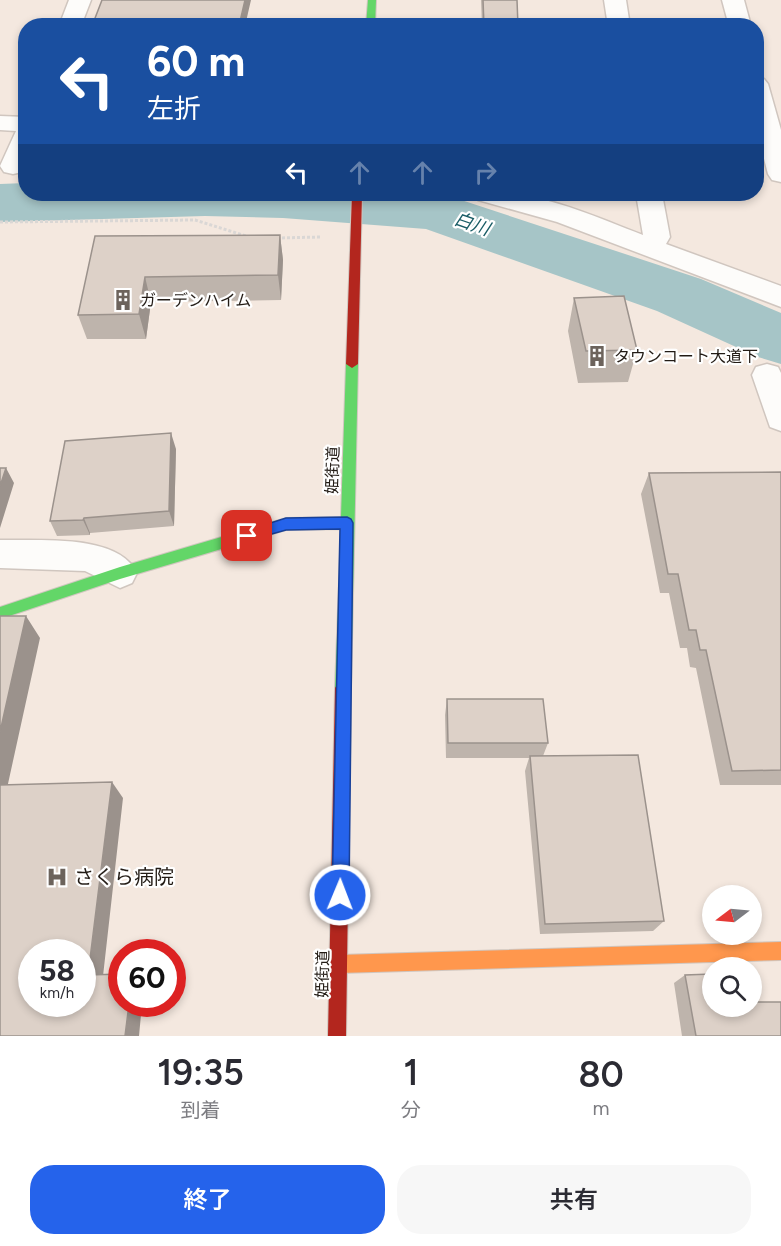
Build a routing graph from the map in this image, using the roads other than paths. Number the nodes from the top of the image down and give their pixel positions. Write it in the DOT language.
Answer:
graph roads {
  1 [pos="80,0"];
  2 [pos="372,0"];
  3 [pos="615,0"];
  4 [pos="733,0"];
  5 [pos="73,18"];
  6 [pos="371,18"];
  7 [pos="618,18"];
  8 [pos="738,18"];
  9 [pos="764,113"];
  10 [pos="0,123"];
  11 [pos="18,124"];
  12 [pos="18,154"];
  13 [pos="13,166"];
  14 [pos="781,174"];
  15 [pos="357,201"];
  16 [pos="512,201"];
  17 [pos="650,201"];
  18 [pos="657,237"];
  19 [pos="781,297"];
  20 [pos="767,375"];
  21 [pos="781,419"];
  22 [pos="347,523"];
  23 [pos="0,554"];
  24 [pos="120,573"];
  25 [pos="0,613"];
  26 [pos="781,951"];
  27 [pos="339,964"];
  28 [pos="337,1036"];
  1 -- 5 [label="street"];
  2 -- 6 [label="main road"];
  3 -- 7 [label="street"];
  4 -- 8 [label="street"];
  9 -- 14 [label="street"];
  10 -- 11 [label="street"];
  12 -- 13 [label="street"];
  15 -- 22 [label="main road, 姫街道"];
  16 -- 19 [label="street"];
  17 -- 18 [label="street"];
  20 -- 21 [label="street"];
  22 -- 24 [label="main road"];
  22 -- 27 [label="main road, 姫街道"];
  23 -- 24 [label="street"];
  24 -- 25 [label="main road"];
  26 -- 27 [label="main road"];
  27 -- 28 [label="main road, 姫街道"];
}
